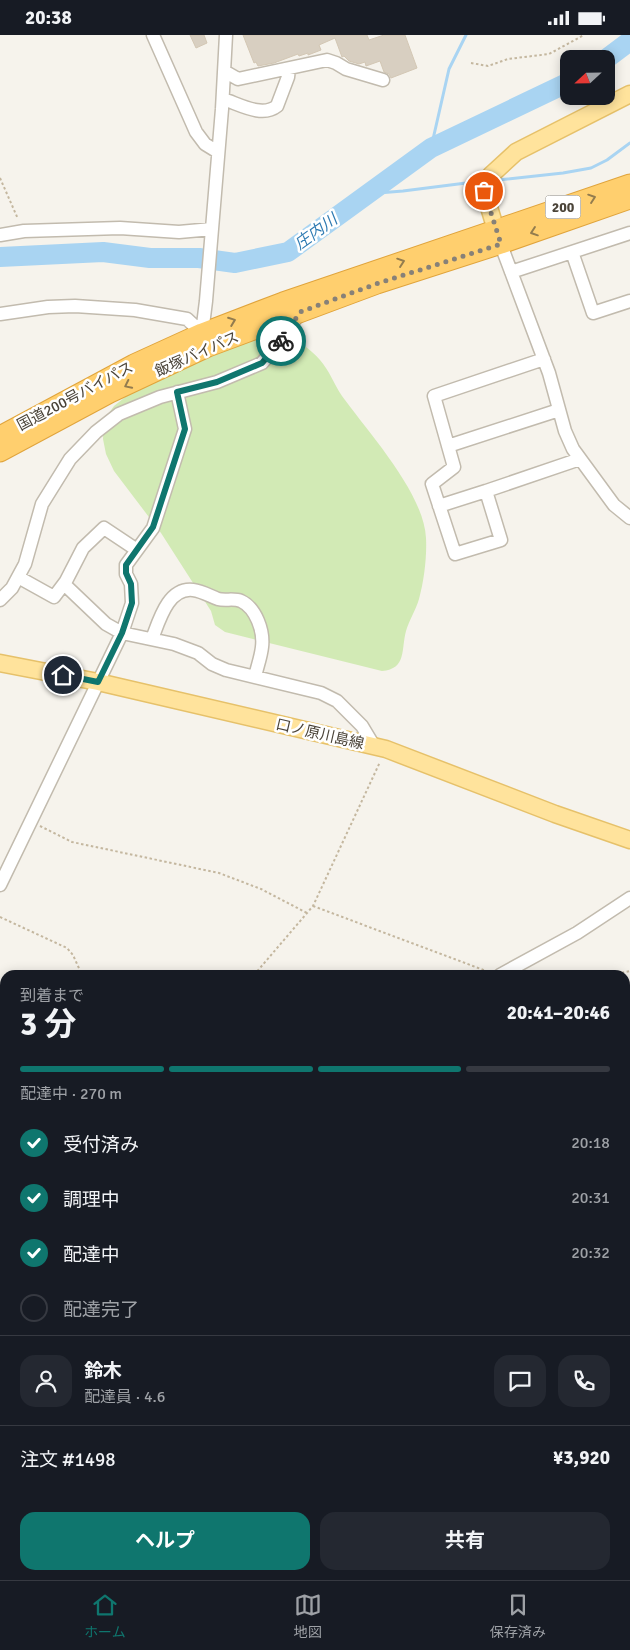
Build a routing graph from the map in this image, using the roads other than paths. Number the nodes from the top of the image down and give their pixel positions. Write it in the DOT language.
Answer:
graph roads {
  1 [pos="153,35"];
  2 [pos="226,35"];
  3 [pos="289,69"];
  4 [pos="224,71"];
  5 [pos="383,80"];
  6 [pos="630,94"];
  7 [pos="223,99"];
  8 [pos="218,152"];
  9 [pos="630,184"];
  10 [pos="630,199"];
  11 [pos="212,231"];
  12 [pos="630,233"];
  13 [pos="0,235"];
  14 [pos="498,237"];
  15 [pos="572,252"];
  16 [pos="511,272"];
  17 [pos="630,301"];
  18 [pos="300,312"];
  19 [pos="0,314"];
  20 [pos="205,340"];
  21 [pos="544,359"];
  22 [pos="177,392"];
  23 [pos="559,410"];
  24 [pos="0,436"];
  25 [pos="448,446"];
  26 [pos="0,452"];
  27 [pos="580,459"];
  28 [pos="486,491"];
  29 [pos="439,506"];
  30 [pos="630,518"];
  31 [pos="137,550"];
  32 [pos="18,577"];
  33 [pos="64,584"];
  34 [pos="0,600"];
  35 [pos="122,633"];
  36 [pos="152,639"];
  37 [pos="0,663"];
  38 [pos="255,677"];
  39 [pos="98,682"];
  40 [pos="380,747"];
  41 [pos="630,840"];
  42 [pos="0,885"];
  43 [pos="630,898"];
  44 [pos="509,970"];
  1 -- 8 [label="street"];
  2 -- 4 [label="street"];
  3 -- 4 [label="street"];
  3 -- 5 [label="street"];
  3 -- 7 [label="street"];
  4 -- 7 [label="street"];
  6 -- 14 [label="main road"];
  7 -- 8 [label="street"];
  8 -- 11 [label="street"];
  14 -- 9 [label="highway, 国道200号バイパス / 200, one-way"];
  10 -- 14 [label="highway, 飯塚バイパス / 200, one-way"];
  11 -- 13 [label="street"];
  11 -- 20 [label="street"];
  12 -- 15 [label="street"];
  14 -- 16 [label="street"];
  14 -- 18 [label="highway, 飯塚バイパス / 200"];
  20 -- 14 [label="highway, 国道200号バイパス / 200, one-way"];
  15 -- 16 [label="street"];
  15 -- 17 [label="street"];
  16 -- 21 [label="street"];
  18 -- 20 [label="highway, 飯塚バイパス / 200"];
  18 -- 22 [label="street"];
  19 -- 20 [label="street"];
  20 -- 24 [label="highway, 国道200号バイパス / 200"];
  20 -- 26 [label="highway, 飯塚バイパス / 200, one-way"];
  21 -- 23 [label="street"];
  21 -- 25 [label="street"];
  22 -- 31 [label="street"];
  22 -- 32 [label="street"];
  23 -- 25 [label="street"];
  23 -- 27 [label="street"];
  25 -- 29 [label="street"];
  27 -- 28 [label="street"];
  27 -- 30 [label="street"];
  28 -- 29 [label="street"];
  28 -- 29 [label="street"];
  31 -- 33 [label="street"];
  31 -- 35 [label="street"];
  32 -- 33 [label="street"];
  32 -- 34 [label="street"];
  33 -- 35 [label="street"];
  35 -- 36 [label="street"];
  35 -- 39 [label="street"];
  36 -- 38 [label="street"];
  36 -- 38 [label="street"];
  37 -- 39 [label="main road, 口ノ原川島線"];
  38 -- 40 [label="street"];
  39 -- 40 [label="main road, 口ノ原川島線"];
  39 -- 42 [label="street"];
  40 -- 41 [label="main road, 口ノ原川島線"];
  43 -- 44 [label="street"];
}
